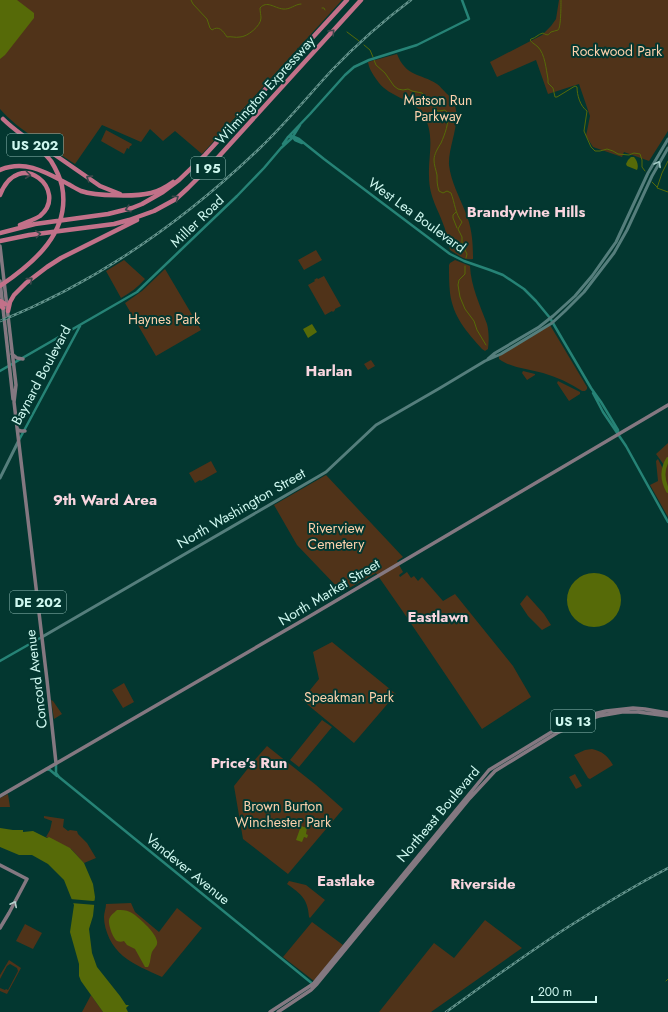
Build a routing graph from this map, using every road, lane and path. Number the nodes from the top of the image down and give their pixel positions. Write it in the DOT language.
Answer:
graph roads {
  1 [pos="347,0"];
  2 [pos="362,0"];
  3 [pos="462,0"];
  4 [pos="300,125"];
  5 [pos="297,130"];
  6 [pos="293,136"];
  7 [pos="668,139"];
  8 [pos="300,141"];
  9 [pos="288,142"];
  10 [pos="281,148"];
  11 [pos="668,148"];
  12 [pos="205,155"];
  13 [pos="0,170"];
  14 [pos="0,195"];
  15 [pos="124,195"];
  16 [pos="154,211"];
  17 [pos="0,232"];
  18 [pos="0,241"];
  19 [pos="0,247"];
  20 [pos="0,280"];
  21 [pos="0,286"];
  22 [pos="3,305"];
  23 [pos="550,318"];
  24 [pos="7,319"];
  25 [pos="552,323"];
  26 [pos="80,325"];
  27 [pos="12,354"];
  28 [pos="23,359"];
  29 [pos="485,361"];
  30 [pos="14,364"];
  31 [pos="9,366"];
  32 [pos="0,372"];
  33 [pos="14,402"];
  34 [pos="668,405"];
  35 [pos="18,430"];
  36 [pos="25,431"];
  37 [pos="618,434"];
  38 [pos="19,441"];
  39 [pos="0,478"];
  40 [pos="668,522"];
  41 [pos="42,636"];
  42 [pos="0,661"];
  43 [pos="668,713"];
  44 [pos="668,716"];
  45 [pos="575,720"];
  46 [pos="557,733"];
  47 [pos="56,763"];
  48 [pos="46,769"];
  49 [pos="59,777"];
  50 [pos="0,796"];
  51 [pos="448,820"];
  52 [pos="437,839"];
  53 [pos="0,865"];
  54 [pos="374,909"];
  55 [pos="0,928"];
  56 [pos="364,928"];
  57 [pos="344,946"];
  58 [pos="334,965"];
  59 [pos="314,985"];
  60 [pos="292,998"];
  61 [pos="270,1012"];
  62 [pos="278,1012"];
  1 -- 12 [label="highway, Wilmington Expressway / I 95"];
  16 -- 2 [label="highway, Wilmington Expressway / I 95, one-way"];
  3 -- 4 [label="street, Miller Road"];
  4 -- 5 [label="street, Miller Road"];
  4 -- 6 [label="street, Miller Road"];
  5 -- 6 [label="street, Miller Road"];
  5 -- 8 [label="street"];
  6 -- 8 [label="street, West Lea Boulevard"];
  6 -- 9 [label="street, Miller Road"];
  6 -- 10 [label="street, Miller Road"];
  7 -- 23 [label="main road, North Washington Street"];
  8 -- 9 [label="street"];
  8 -- 23 [label="street, West Lea Boulevard"];
  9 -- 10 [label="street, Miller Road"];
  10 -- 26 [label="street, Miller Road"];
  25 -- 11 [label="main road, North Washington Street, one-way"];
  12 -- 15 [label="highway"];
  12 -- 17 [label="highway, Wilmington Expressway / I 95, one-way"];
  13 -- 15 [label="highway"];
  14 -- 17 [label="highway, one-way"];
  15 -- 21 [label="highway, US 202, one-way"];
  18 -- 16 [label="highway, Wilmington Expressway / I 95, one-way"];
  22 -- 16 [label="highway, one-way"];
  19 -- 22 [label="main road, DE 202"];
  20 -- 22 [label="main road, DE 202"];
  22 -- 24 [label="main road, DE 202"];
  22 -- 30 [label="main road"];
  23 -- 25 [label="street, West Lea Boulevard"];
  23 -- 29 [label="main road, North Washington Street"];
  24 -- 27 [label="main road, Concord Avenue / DE 202"];
  24 -- 31 [label="main road, Concord Avenue / DE 202"];
  25 -- 29 [label="main road, North Washington Street"];
  25 -- 37 [label="street, West Lea Boulevard"];
  26 -- 28 [label="street, Miller Road"];
  26 -- 36 [label="street, Baynard Boulevard"];
  27 -- 28 [label="main road"];
  27 -- 30 [label="main road, Concord Avenue / DE 202"];
  28 -- 30 [label="street, Miller Road"];
  29 -- 41 [label="main road, North Washington Street"];
  30 -- 31 [label="street, Miller Road"];
  30 -- 33 [label="main road, Concord Avenue / DE 202"];
  31 -- 32 [label="street, Miller Road"];
  31 -- 33 [label="main road, Concord Avenue / DE 202"];
  33 -- 35 [label="main road, Concord Avenue / DE 202"];
  34 -- 37 [label="main road, North Market Street"];
  35 -- 36 [label="main road"];
  35 -- 38 [label="main road, Concord Avenue / DE 202"];
  36 -- 38 [label="street, Baynard Boulevard"];
  37 -- 40 [label="street, West Lea Boulevard"];
  37 -- 47 [label="main road, North Market Street"];
  38 -- 39 [label="main road, Baynard Boulevard"];
  38 -- 41 [label="main road, Concord Avenue / DE 202"];
  41 -- 42 [label="street, North Washington Street"];
  41 -- 47 [label="main road, Concord Avenue / DE 202"];
  43 -- 45 [label="main road, Northeast Boulevard / US 13"];
  44 -- 46 [label="main road, US 13"];
  45 -- 46 [label="main road"];
  45 -- 51 [label="main road, Northeast Boulevard / US 13"];
  46 -- 52 [label="main road, Northeast Boulevard / US 13"];
  47 -- 48 [label="main road, North Market Street"];
  47 -- 49 [label="street"];
  48 -- 49 [label="street, Vandever Avenue"];
  48 -- 50 [label="main road, North Market Street"];
  49 -- 59 [label="street, Vandever Avenue"];
  51 -- 52 [label="main road"];
  51 -- 54 [label="main road, Northeast Boulevard / US 13"];
  52 -- 56 [label="main road, Northeast Boulevard / US 13"];
  55 -- 53 [label="main road, one-way"];
  54 -- 56 [label="main road"];
  54 -- 57 [label="main road, Northeast Boulevard / US 13"];
  56 -- 58 [label="main road, Northeast Boulevard / US 13"];
  57 -- 58 [label="main road"];
  57 -- 59 [label="main road, Northeast Boulevard / US 13"];
  58 -- 59 [label="main road, Northeast Boulevard / US 13"];
  59 -- 60 [label="main road, Northeast Boulevard / US 13"];
  59 -- 62 [label="main road, Northeast Boulevard / US 13"];
  60 -- 61 [label="main road, Northeast Boulevard / US 13"];
  60 -- 62 [label="main road"];
}
